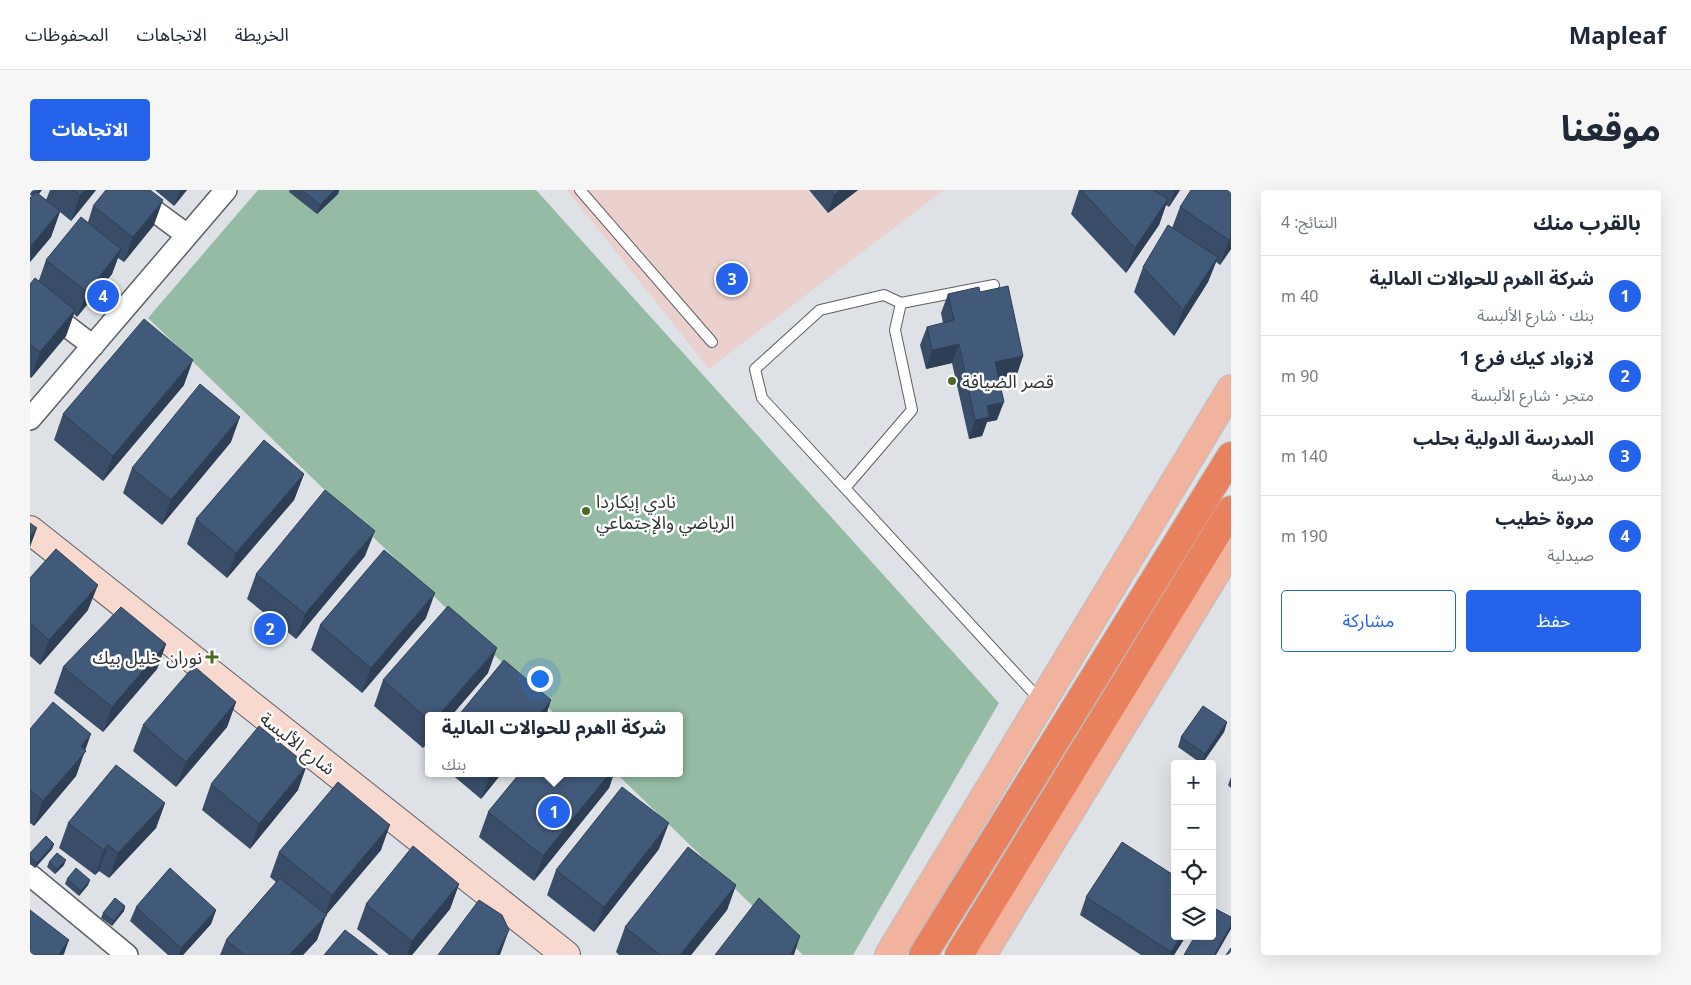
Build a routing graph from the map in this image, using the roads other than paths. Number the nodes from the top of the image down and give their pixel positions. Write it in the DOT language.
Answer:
graph roads {
  1 [pos="126,190"];
  2 [pos="226,190"];
  3 [pos="580,190"];
  4 [pos="187,235"];
  5 [pos="994,285"];
  6 [pos="30,298"];
  7 [pos="901,304"];
  8 [pos="712,342"];
  9 [pos="93,346"];
  10 [pos="1231,389"];
  11 [pos="30,419"];
  12 [pos="1231,456"];
  13 [pos="845,488"];
  14 [pos="1231,510"];
  15 [pos="30,530"];
  16 [pos="1231,548"];
  17 [pos="1042,702"];
  18 [pos="30,876"];
  19 [pos="551,950"];
  20 [pos="127,955"];
  21 [pos="889,955"];
  22 [pos="923,955"];
  23 [pos="959,955"];
  24 [pos="982,955"];
  1 -- 4 [label="street"];
  2 -- 4 [label="street"];
  3 -- 8 [label="lane"];
  4 -- 9 [label="street"];
  5 -- 7 [label="lane"];
  6 -- 9 [label="street"];
  7 -- 13 [label="lane"];
  7 -- 13 [label="lane"];
  9 -- 11 [label="street"];
  10 -- 17 [label="main road"];
  12 -- 22 [label="highway"];
  13 -- 17 [label="lane"];
  14 -- 23 [label="highway"];
  15 -- 19 [label="main road, شارع الألبسة"];
  16 -- 24 [label="main road"];
  17 -- 21 [label="main road"];
  18 -- 20 [label="street"];
}
